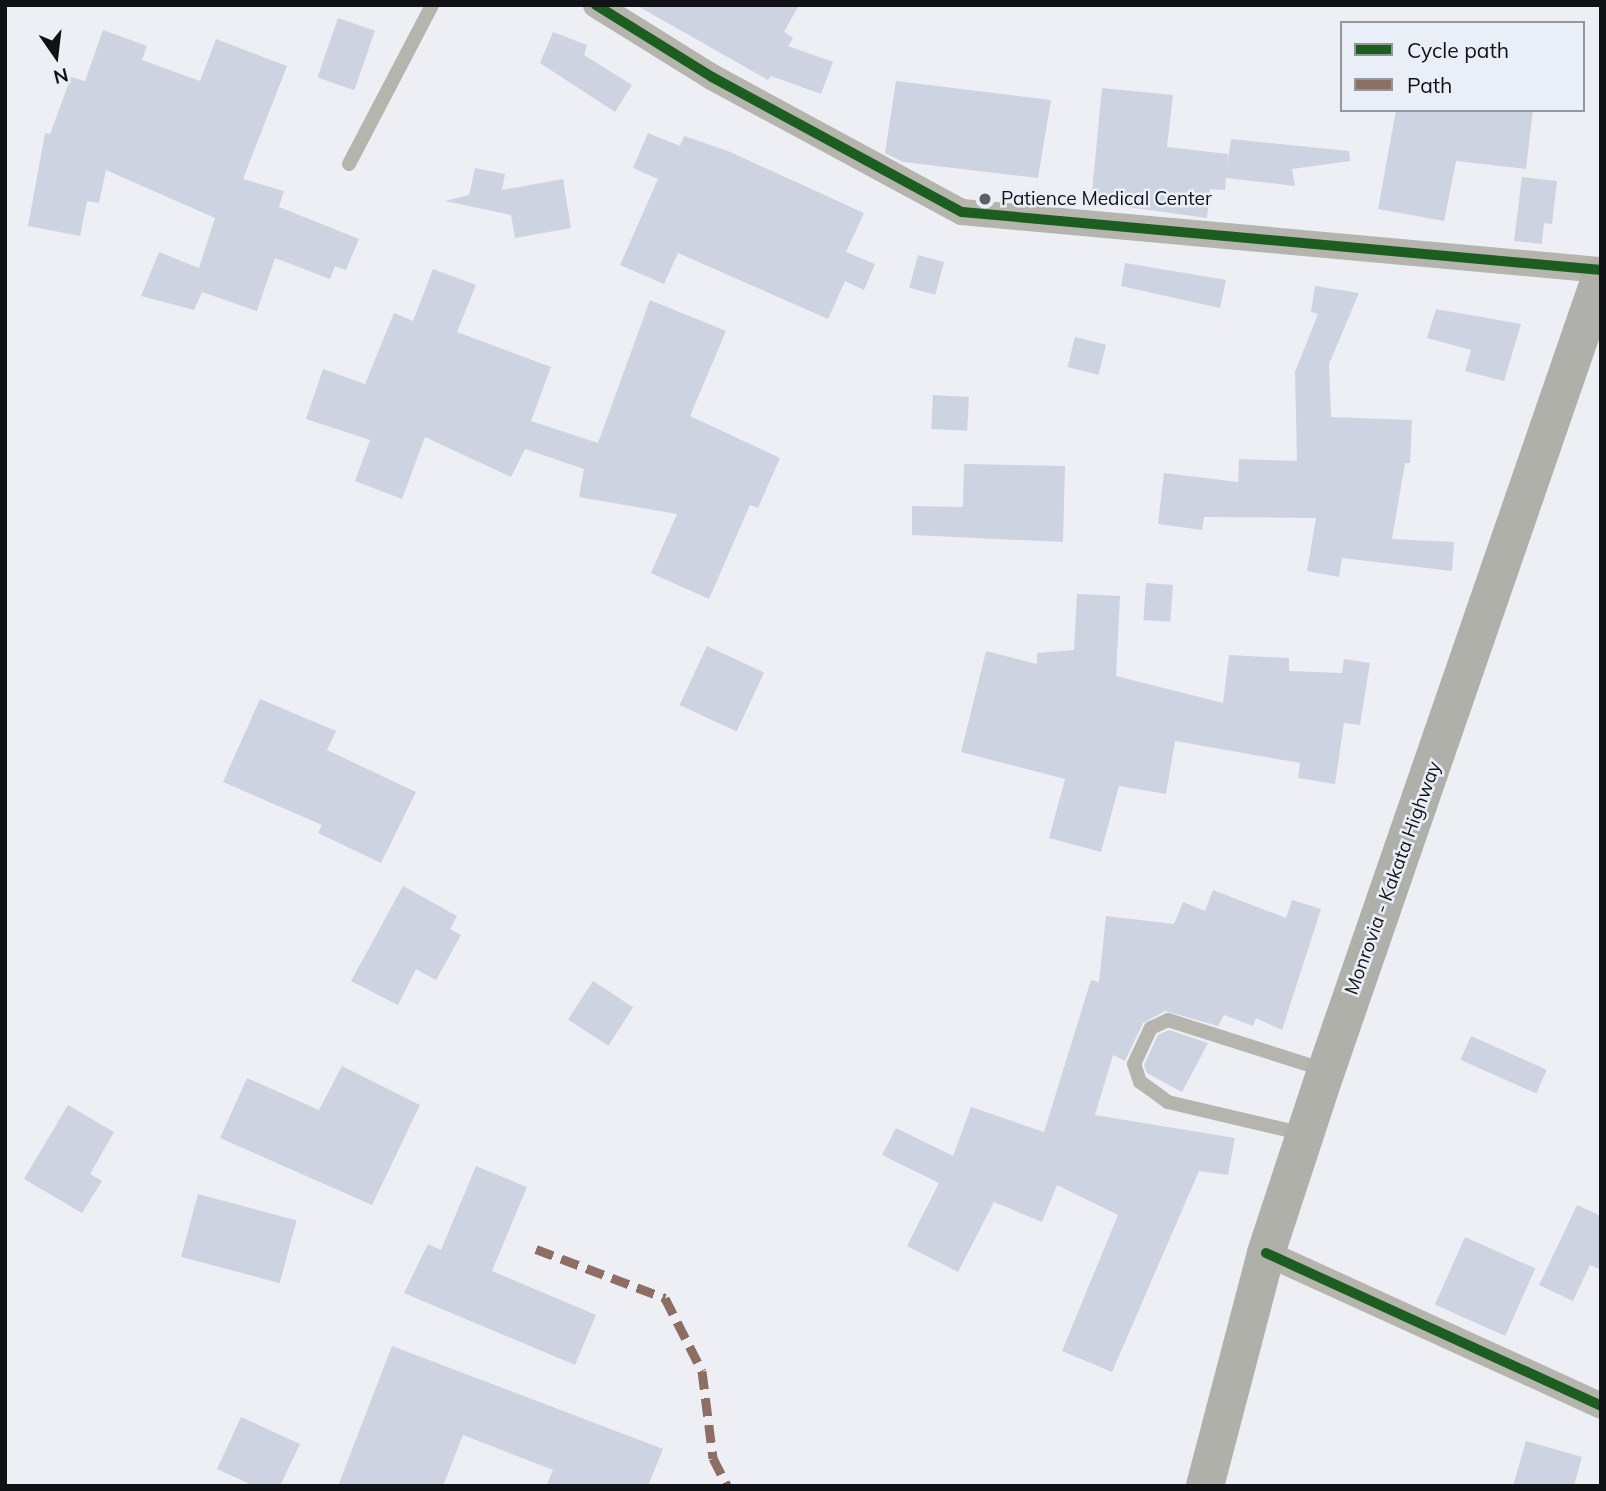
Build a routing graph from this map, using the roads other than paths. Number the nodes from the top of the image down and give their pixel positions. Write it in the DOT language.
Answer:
graph roads {
  1 [pos="432,5"];
  2 [pos="596,5"];
  3 [pos="349,164"];
  4 [pos="1601,270"];
  5 [pos="1601,275"];
  6 [pos="1326,1070"];
  7 [pos="1305,1134"];
  8 [pos="1266,1253"];
  9 [pos="1601,1406"];
  10 [pos="1205,1486"];
  1 -- 3 [label="lane"];
  2 -- 4 [label="street"];
  5 -- 6 [label="highway, Monrovia - Kakata Highway"];
  6 -- 7 [label="highway, Monrovia - Kakata Highway"];
  6 -- 7 [label="lane"];
  7 -- 8 [label="highway, Monrovia - Kakata Highway"];
  8 -- 9 [label="street"];
  8 -- 10 [label="highway, Monrovia - Kakata Highway"];
}
